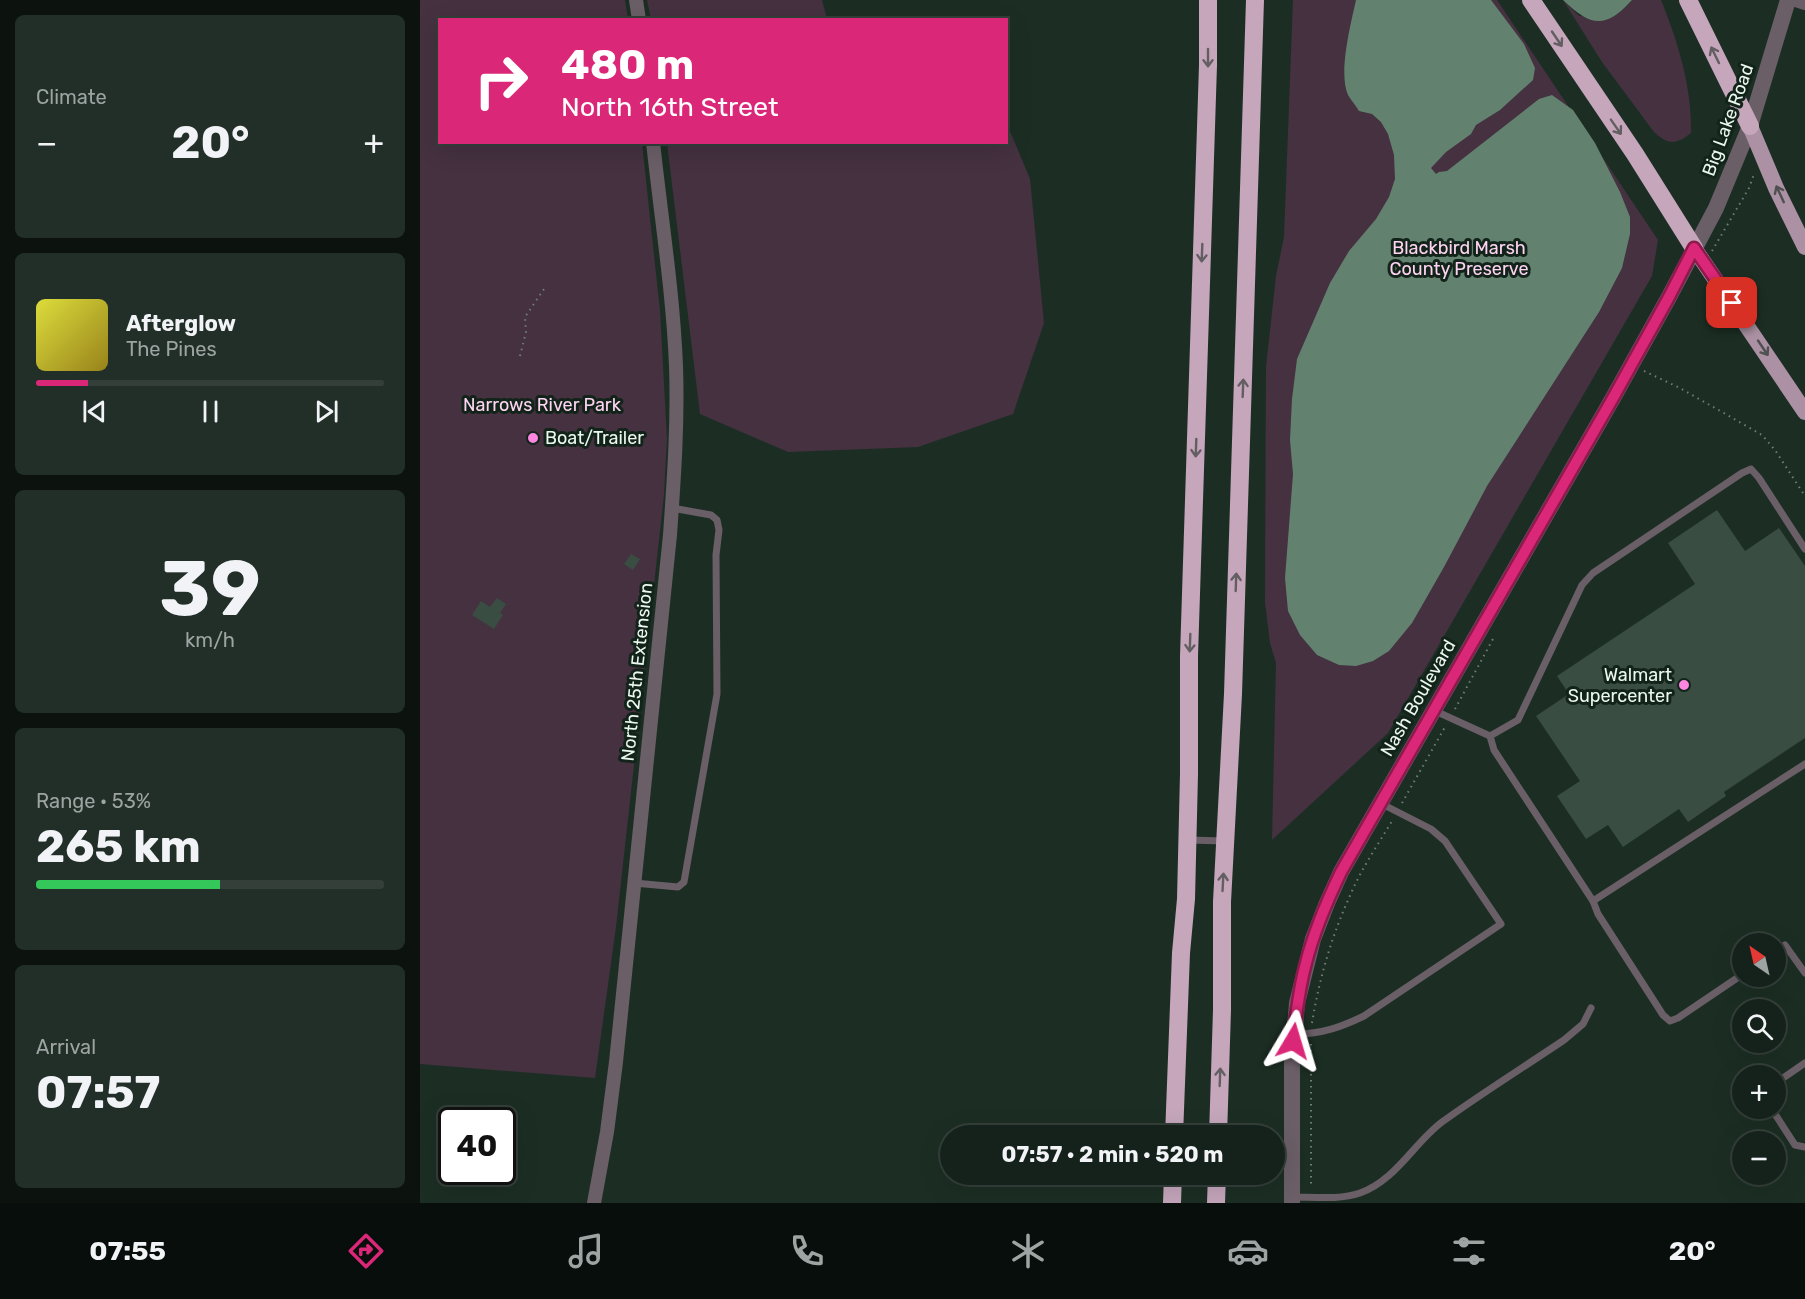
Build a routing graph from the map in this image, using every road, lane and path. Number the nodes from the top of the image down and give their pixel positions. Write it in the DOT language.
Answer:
graph roads {
  1 [pos="636,0"];
  2 [pos="1208,0"];
  3 [pos="1255,0"];
  4 [pos="1531,0"];
  5 [pos="1688,0"];
  6 [pos="1788,0"];
  7 [pos="1796,0"];
  8 [pos="1805,3"];
  9 [pos="639,18"];
  10 [pos="1750,126"];
  11 [pos="653,144"];
  12 [pos="1805,247"];
  13 [pos="1694,248"];
  14 [pos="544,289"];
  15 [pos="520,356"];
  16 [pos="1644,370"];
  17 [pos="1805,412"];
  18 [pos="1805,496"];
  19 [pos="672,508"];
  20 [pos="1805,549"];
  21 [pos="1433,710"];
  22 [pos="1490,736"];
  23 [pos="1805,764"];
  24 [pos="1380,803"];
  25 [pos="1188,840"];
  26 [pos="1225,841"];
  27 [pos="634,883"];
  28 [pos="1593,901"];
  29 [pos="1786,946"];
  30 [pos="1805,973"];
  31 [pos="1732,981"];
  32 [pos="1591,1008"];
  33 [pos="1294,1034"];
  34 [pos="1805,1063"];
  35 [pos="1786,1076"];
  36 [pos="1778,1119"];
  37 [pos="1175,1125"];
  38 [pos="1218,1125"];
  39 [pos="1805,1147"];
  40 [pos="1173,1185"];
  41 [pos="1217,1185"];
  42 [pos="1292,1200"];
  43 [pos="594,1203"];
  44 [pos="1172,1203"];
  45 [pos="1216,1203"];
  1 -- 9 [label="street"];
  2 -- 25 [label="highway, one-way"];
  26 -- 3 [label="highway, one-way"];
  4 -- 13 [label="highway, one-way"];
  10 -- 5 [label="highway, one-way"];
  6 -- 10 [label="street, Big Lake Road"];
  7 -- 8 [label="street"];
  12 -- 10 [label="main road, one-way"];
  10 -- 13 [label="street, Big Lake Road"];
  11 -- 19 [label="street, North 25th Extension"];
  13 -- 17 [label="main road, one-way"];
  13 -- 21 [label="street, Nash Boulevard"];
  14 -- 15 [label="path"];
  16 -- 18 [label="path"];
  19 -- 27 [label="street, North 25th Extension"];
  19 -- 27 [label="lane"];
  20 -- 22 [label="lane"];
  21 -- 22 [label="lane"];
  21 -- 24 [label="street, Nash Boulevard"];
  22 -- 28 [label="lane"];
  23 -- 28 [label="lane"];
  24 -- 33 [label="street, Nash Boulevard"];
  24 -- 33 [label="lane"];
  25 -- 26 [label="lane"];
  25 -- 37 [label="highway"];
  38 -- 26 [label="highway, one-way"];
  27 -- 43 [label="street, North 25th Extension"];
  28 -- 31 [label="lane"];
  29 -- 30 [label="lane"];
  32 -- 42 [label="lane"];
  33 -- 42 [label="street, Nash Boulevard"];
  34 -- 35 [label="lane"];
  36 -- 39 [label="lane"];
  40 -- 44 [label="highway"];
  41 -- 45 [label="highway"];
}
